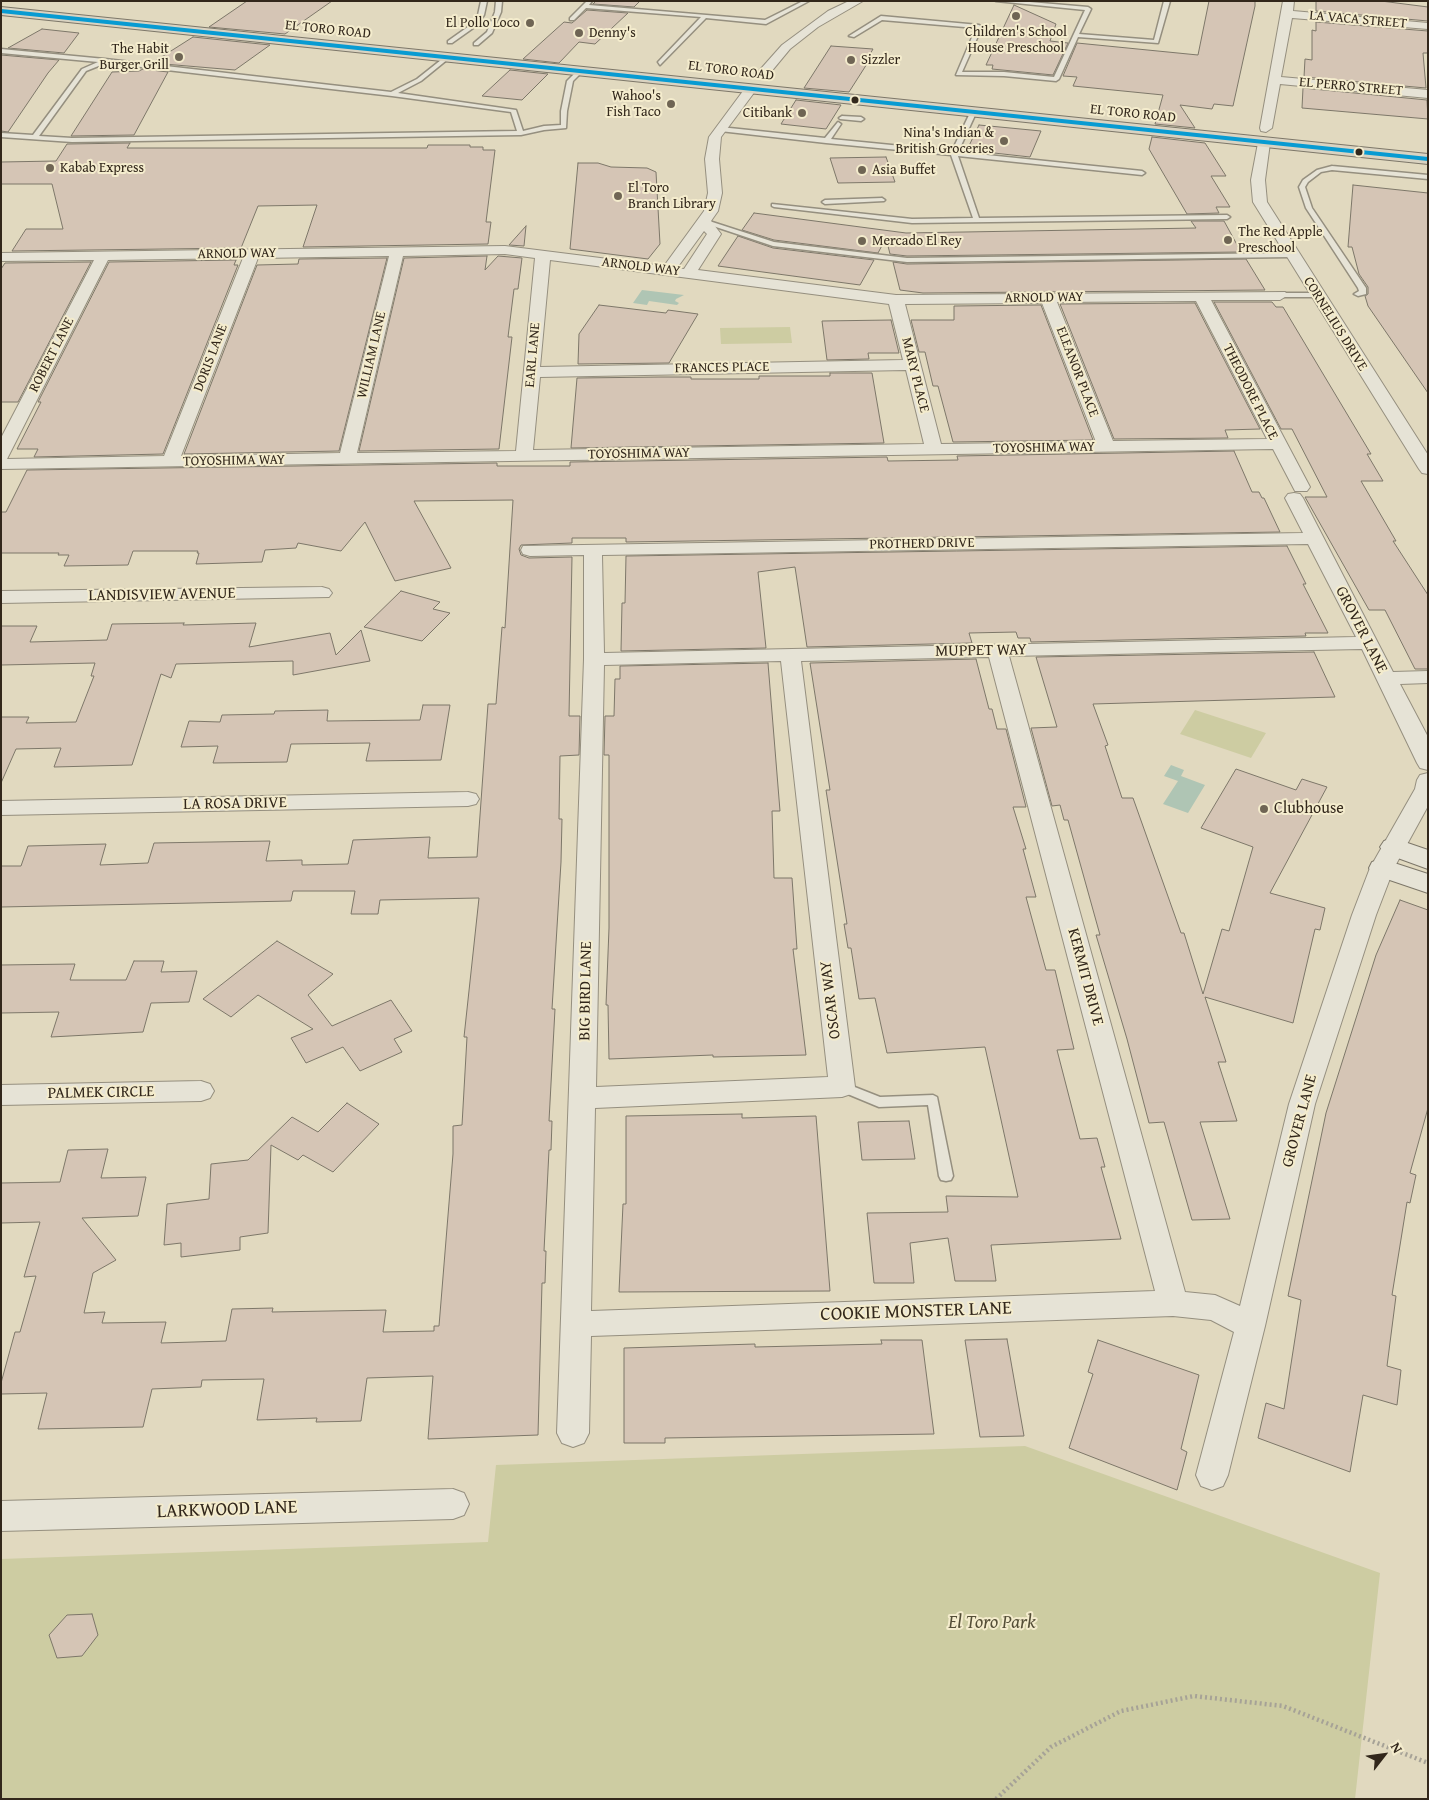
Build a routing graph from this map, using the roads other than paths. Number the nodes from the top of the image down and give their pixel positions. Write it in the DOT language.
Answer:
graph roads {
  1 [pos="33,1"];
  2 [pos="484,1"];
  3 [pos="499,1"];
  4 [pos="590,1"];
  5 [pos="807,1"];
  6 [pos="858,1"];
  7 [pos="998,1"];
  8 [pos="1166,1"];
  9 [pos="1289,1"];
  10 [pos="71,5"];
  11 [pos="585,6"];
  12 [pos="1,11"];
  13 [pos="1287,14"];
  14 [pos="176,15"];
  15 [pos="705,16"];
  16 [pos="572,19"];
  17 [pos="1428,26"];
  18 [pos="157,27"];
  19 [pos="1076,35"];
  20 [pos="852,36"];
  21 [pos="445,41"];
  22 [pos="476,44"];
  23 [pos="495,46"];
  24 [pos="1,51"];
  25 [pos="446,58"];
  26 [pos="105,61"];
  27 [pos="655,62"];
  28 [pos="677,65"];
  29 [pos="580,71"];
  30 [pos="745,72"];
  31 [pos="762,75"];
  32 [pos="781,76"];
  33 [pos="1275,80"];
  34 [pos="750,90"];
  35 [pos="392,94"];
  36 [pos="1428,94"];
  37 [pos="980,98"];
  38 [pos="973,113"];
  39 [pos="842,118"];
  40 [pos="861,119"];
  41 [pos="838,124"];
  42 [pos="720,129"];
  43 [pos="521,133"];
  44 [pos="1323,133"];
  45 [pos="1,135"];
  46 [pos="1265,136"];
  47 [pos="35,137"];
  48 [pos="826,141"];
  49 [pos="954,154"];
  50 [pos="1428,159"];
  51 [pos="1142,173"];
  52 [pos="1428,177"];
  53 [pos="882,200"];
  54 [pos="825,202"];
  55 [pos="774,205"];
  56 [pos="1227,217"];
  57 [pos="977,221"];
  58 [pos="703,222"];
  59 [pos="396,252"];
  60 [pos="252,254"];
  61 [pos="543,254"];
  62 [pos="1291,255"];
  63 [pos="103,256"];
  64 [pos="1,257"];
  65 [pos="668,270"];
  66 [pos="689,273"];
  67 [pos="1358,294"];
  68 [pos="1280,295"];
  69 [pos="1316,295"];
  70 [pos="1201,296"];
  71 [pos="1048,298"];
  72 [pos="896,300"];
  73 [pos="913,365"];
  74 [pos="531,372"];
  75 [pos="1277,444"];
  76 [pos="1106,446"];
  77 [pos="934,449"];
  78 [pos="1,455"];
  79 [pos="524,456"];
  80 [pos="348,459"];
  81 [pos="170,462"];
  82 [pos="1,464"];
  83 [pos="1428,469"];
  84 [pos="1297,492"];
  85 [pos="1314,538"];
  86 [pos="593,549"];
  87 [pos="530,550"];
  88 [pos="322,593"];
  89 [pos="1,597"];
  90 [pos="1368,644"];
  91 [pos="998,650"];
  92 [pos="790,656"];
  93 [pos="594,659"];
  94 [pos="1428,677"];
  95 [pos="1385,678"];
  96 [pos="1428,763"];
  97 [pos="1428,780"];
  98 [pos="468,799"];
  99 [pos="1,808"];
  100 [pos="1388,858"];
  101 [pos="1428,860"];
  102 [pos="1428,884"];
  103 [pos="842,1087"];
  104 [pos="201,1091"];
  105 [pos="1,1095"];
  106 [pos="583,1098"];
  107 [pos="946,1176"];
  108 [pos="1173,1304"];
  109 [pos="577,1324"];
  110 [pos="1250,1326"];
  111 [pos="573,1433"];
  112 [pos="1212,1475"];
  113 [pos="453,1504"];
  114 [pos="1,1516"];
  1 -- 10 [label="main road"];
  2 -- 21 [label="lane"];
  3 -- 22 [label="lane"];
  4 -- 11 [label="lane"];
  5 -- 15 [label="lane"];
  6 -- 31 [label="street"];
  7 -- 19 [label="lane"];
  8 -- 19 [label="lane"];
  9 -- 13 [label="street, CORNELIUS DRIVE"];
  11 -- 15 [label="lane"];
  11 -- 16 [label="lane"];
  12 -- 18 [label="main road, EL TORO ROAD"];
  13 -- 17 [label="street, LA VACA STREET"];
  13 -- 33 [label="street, CORNELIUS DRIVE"];
  14 -- 18 [label="main road"];
  15 -- 27 [label="lane"];
  18 -- 25 [label="main road, EL TORO ROAD"];
  19 -- 20 [label="lane"];
  21 -- 22 [label="main road"];
  22 -- 23 [label="main road"];
  24 -- 26 [label="lane"];
  25 -- 29 [label="main road, EL TORO ROAD"];
  25 -- 35 [label="lane"];
  26 -- 35 [label="lane"];
  26 -- 47 [label="lane"];
  27 -- 28 [label="main road, EL TORO ROAD"];
  29 -- 34 [label="main road, EL TORO ROAD"];
  29 -- 43 [label="lane"];
  30 -- 31 [label="main road, EL TORO ROAD"];
  31 -- 32 [label="main road, EL TORO ROAD"];
  31 -- 34 [label="main road"];
  33 -- 36 [label="street, EL PERRO STREET"];
  33 -- 46 [label="street, CORNELIUS DRIVE"];
  34 -- 38 [label="main road, EL TORO ROAD"];
  34 -- 42 [label="street"];
  35 -- 43 [label="lane"];
  37 -- 46 [label="main road, EL TORO ROAD"];
  38 -- 46 [label="main road, EL TORO ROAD"];
  38 -- 49 [label="lane"];
  39 -- 40 [label="lane"];
  41 -- 48 [label="lane"];
  42 -- 48 [label="lane"];
  42 -- 58 [label="street"];
  43 -- 47 [label="lane"];
  44 -- 46 [label="main road, EL TORO ROAD"];
  45 -- 47 [label="lane"];
  46 -- 50 [label="main road, EL TORO ROAD"];
  46 -- 62 [label="street, CORNELIUS DRIVE"];
  48 -- 49 [label="lane"];
  49 -- 51 [label="lane"];
  49 -- 57 [label="lane"];
  52 -- 67 [label="lane"];
  53 -- 54 [label="lane"];
  55 -- 57 [label="lane"];
  56 -- 57 [label="lane"];
  58 -- 62 [label="lane"];
  58 -- 65 [label="street"];
  58 -- 66 [label="street"];
  59 -- 60 [label="street, ARNOLD WAY"];
  59 -- 61 [label="street, ARNOLD WAY"];
  59 -- 80 [label="street, WILLIAM LANE"];
  60 -- 63 [label="street, ARNOLD WAY"];
  60 -- 81 [label="street, DORIS LANE"];
  61 -- 65 [label="street, ARNOLD WAY"];
  61 -- 74 [label="street, EARL LANE"];
  62 -- 69 [label="street, CORNELIUS DRIVE"];
  63 -- 64 [label="street, ARNOLD WAY"];
  63 -- 78 [label="street, ROBERT LANE"];
  65 -- 66 [label="street, ARNOLD WAY"];
  66 -- 72 [label="street, ARNOLD WAY"];
  68 -- 69 [label="lane"];
  68 -- 70 [label="street, ARNOLD WAY"];
  69 -- 83 [label="street, CORNELIUS DRIVE"];
  70 -- 71 [label="street, ARNOLD WAY"];
  70 -- 75 [label="street, THEODORE PLACE"];
  71 -- 72 [label="street, ARNOLD WAY"];
  71 -- 76 [label="street, ELEANOR PLACE"];
  72 -- 73 [label="street, MARY PLACE"];
  73 -- 74 [label="street, FRANCES PLACE"];
  73 -- 77 [label="street, MARY PLACE"];
  74 -- 79 [label="street, EARL LANE"];
  75 -- 76 [label="street, TOYOSHIMA WAY"];
  75 -- 84 [label="street, THEODORE PLACE"];
  76 -- 77 [label="street, TOYOSHIMA WAY"];
  77 -- 79 [label="street, TOYOSHIMA WAY"];
  79 -- 80 [label="street, TOYOSHIMA WAY"];
  80 -- 81 [label="street, TOYOSHIMA WAY"];
  81 -- 82 [label="street, TOYOSHIMA WAY"];
  84 -- 85 [label="street, GROVER LANE"];
  85 -- 86 [label="street, PROTHERD DRIVE"];
  85 -- 90 [label="street, GROVER LANE"];
  86 -- 87 [label="street, PROTHERD DRIVE"];
  86 -- 93 [label="street, BIG BIRD LANE"];
  88 -- 89 [label="street, LANDISVIEW AVENUE"];
  90 -- 91 [label="street, MUPPET WAY"];
  90 -- 95 [label="street, GROVER LANE"];
  91 -- 92 [label="street, MUPPET WAY"];
  91 -- 108 [label="street, KERMIT DRIVE"];
  92 -- 93 [label="street, MUPPET WAY"];
  92 -- 103 [label="street, OSCAR WAY"];
  93 -- 106 [label="street, BIG BIRD LANE"];
  94 -- 95 [label="street"];
  95 -- 96 [label="street, GROVER LANE"];
  97 -- 100 [label="street, GROVER LANE"];
  98 -- 99 [label="street, LA ROSA DRIVE"];
  100 -- 101 [label="street"];
  100 -- 102 [label="street"];
  100 -- 110 [label="street, GROVER LANE"];
  103 -- 106 [label="street"];
  103 -- 107 [label="lane"];
  104 -- 105 [label="street, PALMEK CIRCLE"];
  106 -- 109 [label="street, BIG BIRD LANE"];
  108 -- 109 [label="street, COOKIE MONSTER LANE"];
  108 -- 110 [label="street, COOKIE MONSTER LANE"];
  109 -- 111 [label="street, BIG BIRD LANE"];
  110 -- 112 [label="street, GROVER LANE"];
  113 -- 114 [label="street, LARKWOOD LANE"];
}
